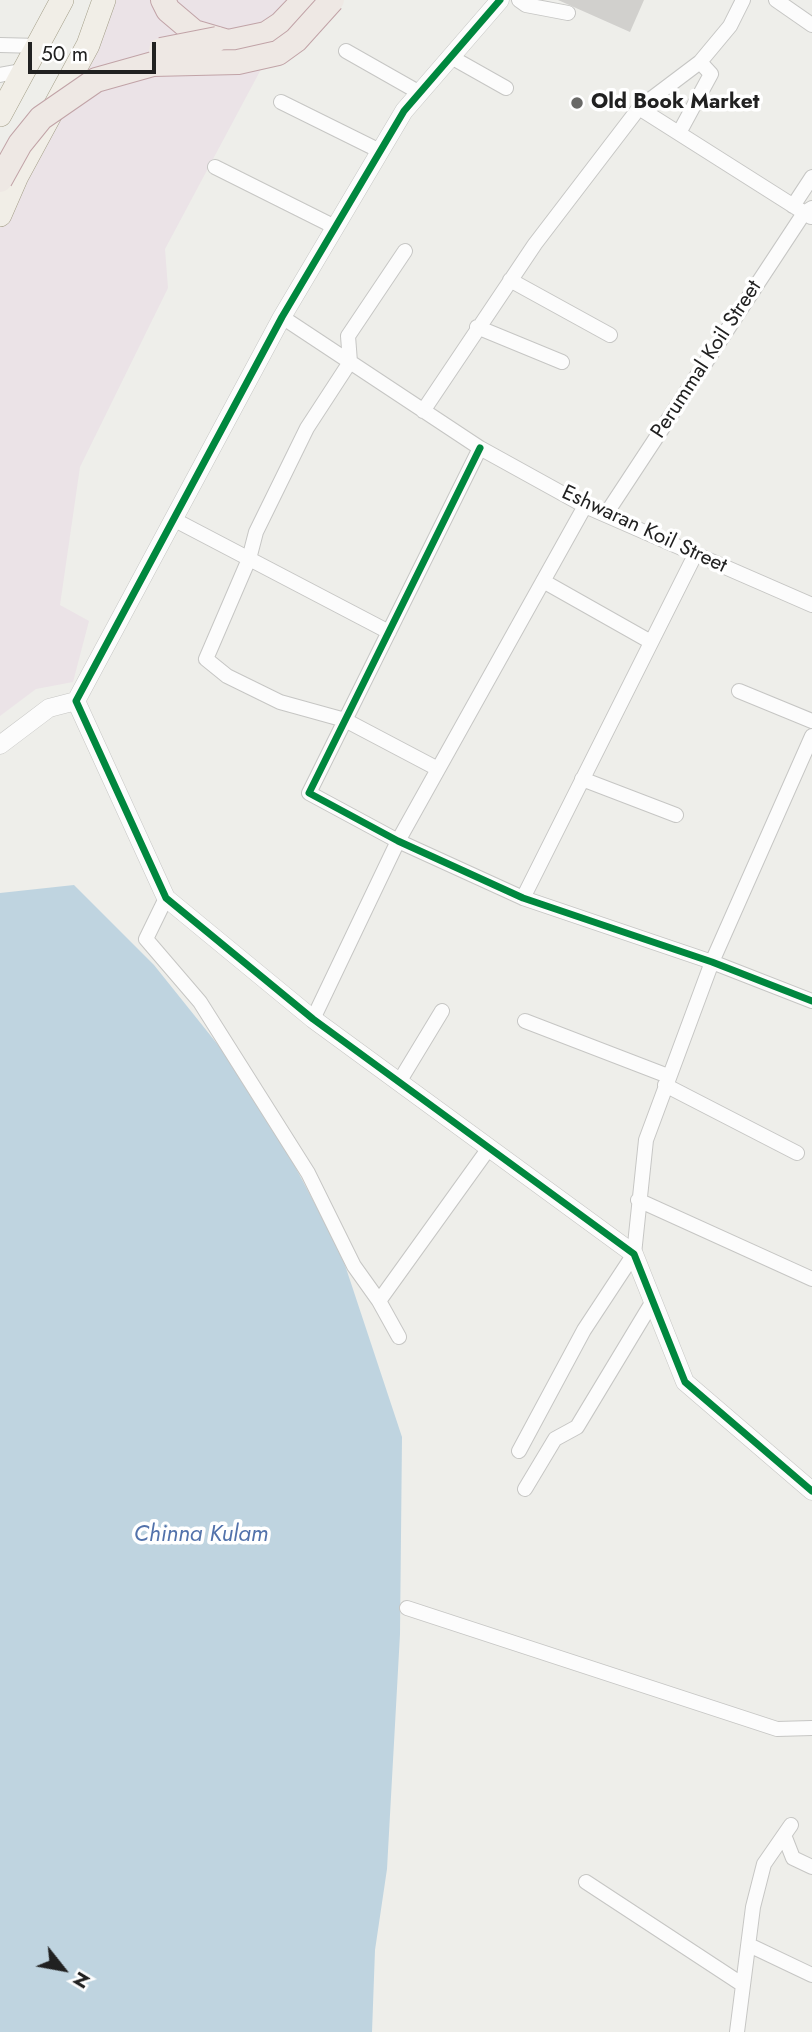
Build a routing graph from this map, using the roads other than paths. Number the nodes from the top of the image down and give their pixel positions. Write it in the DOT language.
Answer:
graph roads {
  1 [pos="62,0"];
  2 [pos="104,0"];
  3 [pos="163,0"];
  4 [pos="304,0"];
  5 [pos="332,0"];
  6 [pos="500,0"];
  7 [pos="519,0"];
  8 [pos="743,0"];
  9 [pos="776,0"];
  10 [pos="568,13"];
  11 [pos="812,25"];
  12 [pos="217,39"];
  13 [pos="0,45"];
  14 [pos="39,46"];
  15 [pos="346,51"];
  16 [pos="451,57"];
  17 [pos="700,62"];
  18 [pos="26,70"];
  19 [pos="0,75"];
  20 [pos="506,88"];
  21 [pos="420,93"];
  22 [pos="281,102"];
  23 [pos="639,108"];
  24 [pos="0,115"];
  25 [pos="679,133"];
  26 [pos="0,148"];
  27 [pos="380,151"];
  28 [pos="215,167"];
  29 [pos="812,177"];
  30 [pos="0,180"];
  31 [pos="805,211"];
  32 [pos="0,215"];
  33 [pos="335,227"];
  34 [pos="405,251"];
  35 [pos="510,281"];
  36 [pos="282,317"];
  37 [pos="477,328"];
  38 [pos="610,335"];
  39 [pos="350,362"];
  40 [pos="562,362"];
  41 [pos="423,411"];
  42 [pos="481,448"];
  43 [pos="585,506"];
  44 [pos="606,514"];
  45 [pos="173,519"];
  46 [pos="695,555"];
  47 [pos="249,559"];
  48 [pos="543,581"];
  49 [pos="812,605"];
  50 [pos="388,632"];
  51 [pos="651,642"];
  52 [pos="739,691"];
  53 [pos="76,701"];
  54 [pos="345,720"];
  55 [pos="812,721"];
  56 [pos="812,736"];
  57 [pos="0,745"];
  58 [pos="438,769"];
  59 [pos="582,779"];
  60 [pos="676,815"];
  61 [pos="398,841"];
  62 [pos="166,898"];
  63 [pos="523,898"];
  64 [pos="712,962"];
  65 [pos="812,1001"];
  66 [pos="442,1012"];
  67 [pos="313,1019"];
  68 [pos="525,1021"];
  69 [pos="666,1081"];
  70 [pos="399,1082"];
  71 [pos="489,1148"];
  72 [pos="797,1153"];
  73 [pos="638,1200"];
  74 [pos="634,1254"];
  75 [pos="812,1279"];
  76 [pos="379,1301"];
  77 [pos="653,1301"];
  78 [pos="399,1337"];
  79 [pos="519,1451"];
  80 [pos="525,1489"];
  81 [pos="812,1491"];
  82 [pos="407,1608"];
  83 [pos="812,1728"];
  84 [pos="812,1867"];
  85 [pos="586,1882"];
  86 [pos="748,1945"];
  87 [pos="812,1975"];
  88 [pos="743,1985"];
  89 [pos="737,2032"];
  1 -- 14 [label="main road"];
  2 -- 32 [label="main road"];
  3 -- 12 [label="highway"];
  4 -- 12 [label="highway"];
  5 -- 30 [label="highway, bridge"];
  6 -- 16 [label="street"];
  7 -- 10 [label="street"];
  8 -- 17 [label="street"];
  9 -- 11 [label="street"];
  12 -- 26 [label="highway, bridge"];
  13 -- 14 [label="street"];
  14 -- 18 [label="main road"];
  15 -- 21 [label="street"];
  16 -- 20 [label="street"];
  16 -- 21 [label="street"];
  17 -- 23 [label="street"];
  17 -- 25 [label="street"];
  18 -- 19 [label="street"];
  18 -- 24 [label="main road"];
  21 -- 27 [label="street"];
  22 -- 27 [label="street"];
  23 -- 25 [label="street"];
  23 -- 35 [label="street"];
  25 -- 31 [label="street"];
  27 -- 33 [label="street"];
  28 -- 33 [label="street"];
  29 -- 31 [label="street, Perummal Koil Street"];
  31 -- 44 [label="street, Perummal Koil Street"];
  33 -- 36 [label="street"];
  34 -- 39 [label="street"];
  35 -- 37 [label="street"];
  35 -- 38 [label="street"];
  36 -- 39 [label="street, Eshwaran Koil Street"];
  36 -- 45 [label="street"];
  37 -- 40 [label="street"];
  37 -- 41 [label="street"];
  39 -- 41 [label="street, Eshwaran Koil Street"];
  39 -- 47 [label="street"];
  41 -- 42 [label="street, Eshwaran Koil Street"];
  42 -- 43 [label="street, Eshwaran Koil Street"];
  42 -- 50 [label="street"];
  43 -- 44 [label="street, Eshwaran Koil Street"];
  43 -- 48 [label="street"];
  44 -- 46 [label="street, Eshwaran Koil Street"];
  45 -- 47 [label="street"];
  45 -- 53 [label="street"];
  46 -- 49 [label="street, Eshwaran Koil Street"];
  46 -- 51 [label="street"];
  47 -- 50 [label="street"];
  47 -- 54 [label="street"];
  48 -- 51 [label="street"];
  48 -- 58 [label="street"];
  50 -- 54 [label="street"];
  51 -- 59 [label="street"];
  52 -- 55 [label="street"];
  53 -- 57 [label="street"];
  53 -- 62 [label="street"];
  54 -- 58 [label="street"];
  54 -- 61 [label="street"];
  56 -- 64 [label="street"];
  58 -- 61 [label="street"];
  59 -- 60 [label="street"];
  59 -- 63 [label="street"];
  61 -- 63 [label="street"];
  61 -- 67 [label="street"];
  62 -- 67 [label="street"];
  62 -- 76 [label="street"];
  63 -- 64 [label="street"];
  64 -- 65 [label="street"];
  64 -- 69 [label="street"];
  66 -- 70 [label="street"];
  67 -- 70 [label="street"];
  68 -- 69 [label="street"];
  69 -- 72 [label="street"];
  69 -- 73 [label="street"];
  70 -- 71 [label="street"];
  71 -- 74 [label="street"];
  71 -- 76 [label="street"];
  73 -- 74 [label="street"];
  73 -- 75 [label="street"];
  74 -- 77 [label="street"];
  74 -- 79 [label="street"];
  76 -- 78 [label="street"];
  77 -- 80 [label="street"];
  77 -- 81 [label="street"];
  82 -- 83 [label="street"];
  84 -- 86 [label="street"];
  85 -- 88 [label="street"];
  86 -- 87 [label="street"];
  86 -- 88 [label="street"];
  88 -- 89 [label="street"];
}
